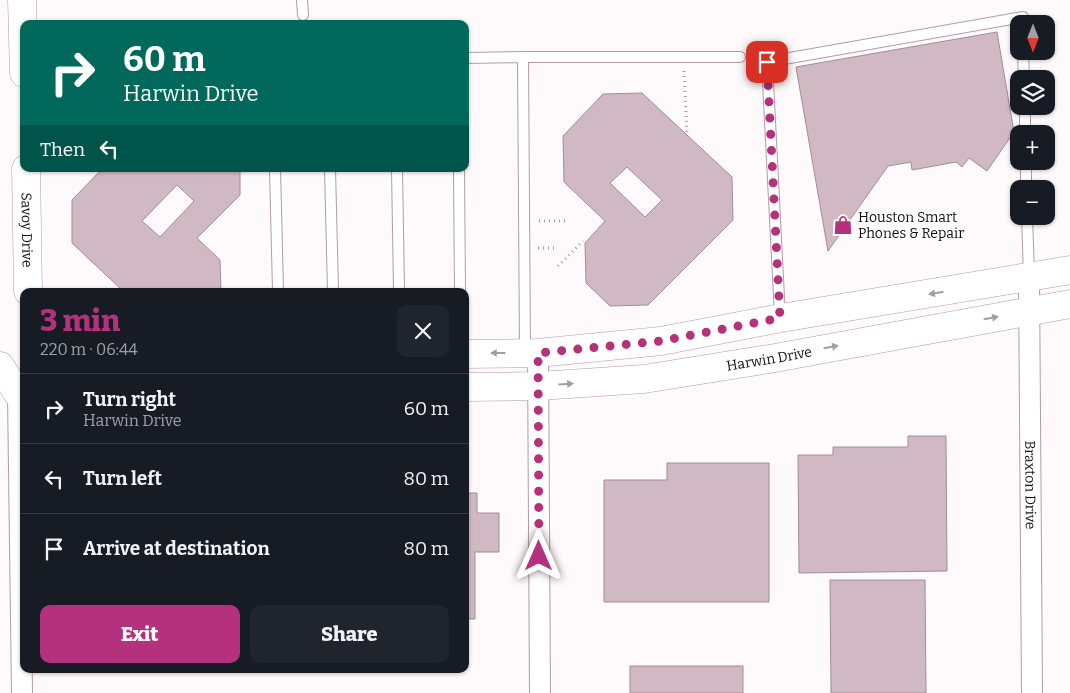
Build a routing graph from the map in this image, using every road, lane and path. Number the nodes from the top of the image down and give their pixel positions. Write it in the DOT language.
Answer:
graph roads {
  1 [pos="22,0"];
  2 [pos="302,0"];
  3 [pos="302,15"];
  4 [pos="1010,19"];
  5 [pos="23,20"];
  6 [pos="523,57"];
  7 [pos="740,57"];
  8 [pos="469,58"];
  9 [pos="685,88"];
  10 [pos="687,136"];
  11 [pos="26,172"];
  12 [pos="275,172"];
  13 [pos="330,172"];
  14 [pos="397,172"];
  15 [pos="460,172"];
  16 [pos="557,221"];
  17 [pos="567,221"];
  18 [pos="1027,225"];
  19 [pos="583,241"];
  20 [pos="558,266"];
  21 [pos="1070,270"];
  22 [pos="1029,277"];
  23 [pos="28,288"];
  24 [pos="278,288"];
  25 [pos="334,288"];
  26 [pos="399,288"];
  27 [pos="460,288"];
  28 [pos="1070,304"];
  29 [pos="1030,311"];
  30 [pos="780,318"];
  31 [pos="532,353"];
  32 [pos="469,354"];
  33 [pos="0,359"];
  34 [pos="20,360"];
  35 [pos="0,366"];
  36 [pos="538,386"];
  37 [pos="469,388"];
  38 [pos="16,390"];
  39 [pos="20,592"];
  40 [pos="22,673"];
  41 [pos="22,693"];
  42 [pos="540,693"];
  43 [pos="1032,693"];
  1 -- 5 [label="main road"];
  2 -- 3 [label="lane"];
  4 -- 30 [label="lane"];
  6 -- 7 [label="lane"];
  6 -- 8 [label="lane"];
  6 -- 31 [label="lane"];
  9 -- 10 [label="path"];
  11 -- 23 [label="main road, Savoy Drive"];
  12 -- 24 [label="lane"];
  13 -- 25 [label="lane"];
  14 -- 26 [label="lane"];
  15 -- 27 [label="lane"];
  16 -- 17 [label="path"];
  18 -- 22 [label="lane"];
  19 -- 20 [label="path"];
  21 -- 22 [label="main road"];
  22 -- 29 [label="street, Braxton Drive"];
  22 -- 30 [label="main road, one-way"];
  28 -- 29 [label="main road, Harwin Drive"];
  36 -- 29 [label="main road, Harwin Drive, one-way"];
  29 -- 43 [label="street, Braxton Drive"];
  30 -- 31 [label="main road"];
  31 -- 32 [label="main road, one-way"];
  31 -- 36 [label="street"];
  33 -- 34 [label="main road"];
  35 -- 38 [label="main road"];
  36 -- 37 [label="main road, Harwin Drive"];
  36 -- 42 [label="street"];
  38 -- 39 [label="street"];
  40 -- 41 [label="street"];
}
